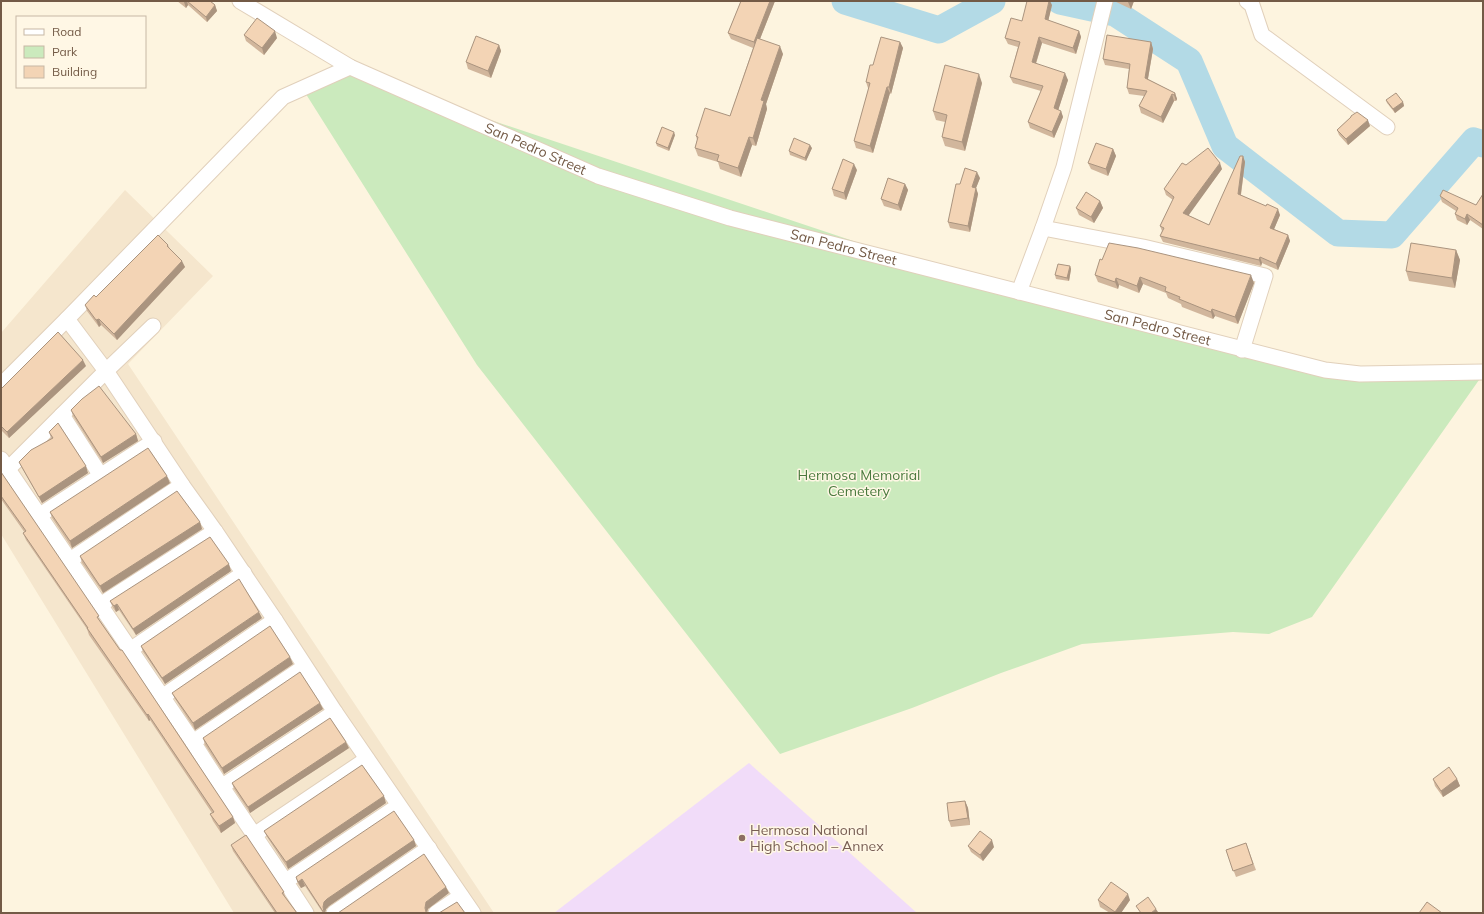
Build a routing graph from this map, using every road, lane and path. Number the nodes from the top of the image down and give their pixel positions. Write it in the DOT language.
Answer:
graph roads {
  1 [pos="240,1"];
  2 [pos="1247,1"];
  3 [pos="1105,2"];
  4 [pos="350,67"];
  5 [pos="1387,127"];
  6 [pos="1044,228"];
  7 [pos="1019,292"];
  8 [pos="67,320"];
  9 [pos="153,326"];
  10 [pos="1242,350"];
  11 [pos="106,370"];
  12 [pos="1483,372"];
  13 [pos="1,386"];
  14 [pos="62,415"];
  15 [pos="154,442"];
  16 [pos="5,463"];
  17 [pos="101,476"];
  18 [pos="182,485"];
  19 [pos="40,515"];
  20 [pos="215,531"];
  21 [pos="70,560"];
  22 [pos="244,573"];
  23 [pos="100,605"];
  24 [pos="275,620"];
  25 [pos="130,650"];
  26 [pos="304,667"];
  27 [pos="162,697"];
  28 [pos="335,712"];
  29 [pos="193,742"];
  30 [pos="367,759"];
  31 [pos="221,787"];
  32 [pos="398,806"];
  33 [pos="254,835"];
  34 [pos="429,848"];
  35 [pos="286,881"];
  36 [pos="461,896"];
  37 [pos="306,913"];
  38 [pos="334,913"];
  39 [pos="436,913"];
  40 [pos="473,913"];
  1 -- 4 [label="street, San Pedro Street"];
  2 -- 5 [label="street"];
  3 -- 6 [label="street"];
  4 -- 7 [label="street, San Pedro Street"];
  4 -- 8 [label="street"];
  6 -- 7 [label="street"];
  6 -- 10 [label="street"];
  7 -- 10 [label="street, San Pedro Street"];
  8 -- 11 [label="street"];
  8 -- 13 [label="street"];
  9 -- 11 [label="street"];
  10 -- 12 [label="street, San Pedro Street"];
  11 -- 14 [label="street"];
  11 -- 15 [label="street"];
  14 -- 16 [label="street"];
  14 -- 17 [label="street"];
  15 -- 17 [label="street"];
  15 -- 18 [label="street"];
  16 -- 19 [label="street"];
  17 -- 19 [label="street"];
  18 -- 20 [label="street"];
  18 -- 21 [label="street"];
  19 -- 21 [label="street"];
  20 -- 22 [label="street"];
  20 -- 23 [label="street"];
  21 -- 23 [label="street"];
  22 -- 24 [label="street"];
  22 -- 25 [label="street"];
  23 -- 25 [label="street"];
  24 -- 26 [label="street"];
  24 -- 27 [label="street"];
  25 -- 27 [label="street"];
  26 -- 28 [label="street"];
  26 -- 29 [label="street"];
  27 -- 29 [label="street"];
  28 -- 30 [label="street"];
  28 -- 31 [label="street"];
  29 -- 31 [label="street"];
  30 -- 32 [label="street"];
  30 -- 33 [label="street"];
  31 -- 33 [label="street"];
  32 -- 34 [label="street"];
  32 -- 35 [label="street"];
  33 -- 35 [label="street"];
  34 -- 36 [label="street"];
  34 -- 38 [label="street"];
  35 -- 37 [label="street"];
  36 -- 39 [label="street"];
  36 -- 40 [label="street"];
}
